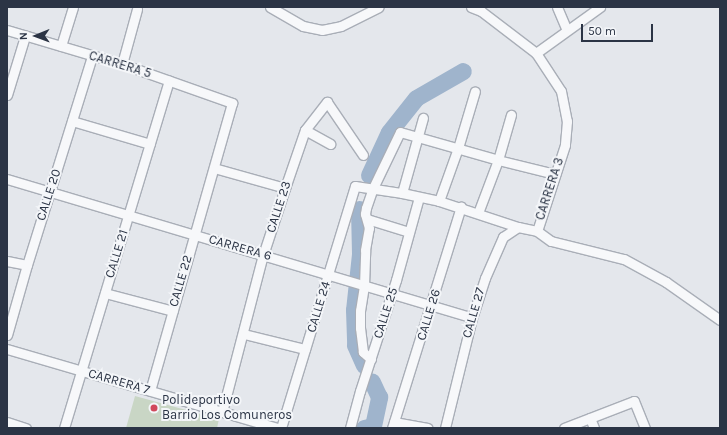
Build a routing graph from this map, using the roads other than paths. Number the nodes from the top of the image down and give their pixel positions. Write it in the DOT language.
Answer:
graph roads {
  1 [pos="73,7"];
  2 [pos="270,7"];
  3 [pos="379,7"];
  4 [pos="471,7"];
  5 [pos="557,7"];
  6 [pos="600,7"];
  7 [pos="137,9"];
  8 [pos="7,30"];
  9 [pos="567,30"];
  10 [pos="24,36"];
  11 [pos="61,46"];
  12 [pos="536,53"];
  13 [pos="92,56"];
  14 [pos="122,64"];
  15 [pos="169,80"];
  16 [pos="475,91"];
  17 [pos="7,95"];
  18 [pos="232,103"];
  19 [pos="511,115"];
  20 [pos="423,118"];
  21 [pos="72,121"];
  22 [pos="306,130"];
  23 [pos="417,137"];
  24 [pos="150,144"];
  25 [pos="330,144"];
  26 [pos="458,148"];
  27 [pos="363,155"];
  28 [pos="498,160"];
  29 [pos="214,168"];
  30 [pos="555,174"];
  31 [pos="7,178"];
  32 [pos="285,188"];
  33 [pos="372,188"];
  34 [pos="50,191"];
  35 [pos="402,193"];
  36 [pos="419,197"];
  37 [pos="439,201"];
  38 [pos="461,207"];
  39 [pos="478,212"];
  40 [pos="129,214"];
  41 [pos="367,219"];
  42 [pos="518,227"];
  43 [pos="537,231"];
  44 [pos="409,232"];
  45 [pos="195,235"];
  46 [pos="263,255"];
  47 [pos="7,261"];
  48 [pos="27,265"];
  49 [pos="329,274"];
  50 [pos="363,286"];
  51 [pos="105,293"];
  52 [pos="391,295"];
  53 [pos="432,306"];
  54 [pos="173,311"];
  55 [pos="472,318"];
  56 [pos="720,320"];
  57 [pos="244,334"];
  58 [pos="7,335"];
  59 [pos="7,349"];
  60 [pos="306,349"];
  61 [pos="371,360"];
  62 [pos="82,371"];
  63 [pos="150,390"];
  64 [pos="222,412"];
  65 [pos="590,418"];
  66 [pos="7,422"];
  67 [pos="393,425"];
  68 [pos="26,428"];
  69 [pos="64,428"];
  70 [pos="277,428"];
  71 [pos="281,428"];
  72 [pos="350,428"];
  73 [pos="427,428"];
  74 [pos="445,428"];
  75 [pos="564,428"];
  76 [pos="594,428"];
  77 [pos="644,428"];
  1 -- 11 [label="street"];
  2 -- 3 [label="street"];
  4 -- 12 [label="street, CARRERA 3"];
  5 -- 9 [label="street"];
  6 -- 9 [label="street"];
  7 -- 14 [label="street"];
  8 -- 10 [label="street, CARRERA 5"];
  9 -- 12 [label="street"];
  10 -- 11 [label="street, CARRERA 5"];
  10 -- 17 [label="street"];
  11 -- 13 [label="street, CARRERA 5"];
  12 -- 30 [label="street, CARRERA 3"];
  13 -- 14 [label="street, CARRERA 5"];
  13 -- 21 [label="street, CALLE 20"];
  14 -- 15 [label="street, CARRERA 5"];
  15 -- 18 [label="street, CARRERA 5"];
  15 -- 24 [label="street, CALLE 21"];
  16 -- 26 [label="street"];
  18 -- 29 [label="street, CALLE 22"];
  19 -- 28 [label="street"];
  20 -- 23 [label="street"];
  21 -- 24 [label="street"];
  21 -- 34 [label="street, CALLE 20"];
  22 -- 25 [label="street"];
  22 -- 27 [label="street, CALLE 23"];
  22 -- 32 [label="street, CALLE 23"];
  23 -- 26 [label="street"];
  23 -- 33 [label="street"];
  23 -- 35 [label="street"];
  24 -- 40 [label="street, CALLE 21"];
  26 -- 28 [label="street"];
  26 -- 37 [label="street"];
  28 -- 30 [label="street"];
  28 -- 39 [label="street"];
  29 -- 32 [label="street"];
  29 -- 45 [label="street, CALLE 22"];
  30 -- 43 [label="street, CARRERA 3"];
  31 -- 34 [label="street, CARRERA 6"];
  32 -- 46 [label="street, CALLE 23"];
  33 -- 35 [label="street"];
  33 -- 41 [label="street"];
  33 -- 49 [label="street, CALLE 24"];
  34 -- 40 [label="street, CARRERA 6"];
  34 -- 48 [label="street, CALLE 20"];
  35 -- 36 [label="street"];
  36 -- 37 [label="street"];
  36 -- 44 [label="street, CALLE 25"];
  37 -- 38 [label="street"];
  38 -- 39 [label="street"];
  38 -- 53 [label="street, CALLE 26"];
  39 -- 42 [label="street"];
  40 -- 45 [label="street, CARRERA 6"];
  40 -- 51 [label="street, CALLE 21"];
  41 -- 44 [label="street"];
  41 -- 50 [label="street"];
  42 -- 43 [label="street"];
  42 -- 55 [label="street, CALLE 27"];
  43 -- 56 [label="street, CARRERA 3"];
  44 -- 52 [label="street, CALLE 25"];
  45 -- 46 [label="street, CARRERA 6"];
  45 -- 54 [label="street, CALLE 22"];
  46 -- 49 [label="street, CARRERA 6"];
  46 -- 57 [label="street, CALLE 23"];
  47 -- 48 [label="street"];
  48 -- 58 [label="street, CALLE 20"];
  49 -- 50 [label="street, CARRERA 6"];
  49 -- 60 [label="street, CALLE 24"];
  50 -- 52 [label="street, CARRERA 6"];
  50 -- 61 [label="street"];
  51 -- 54 [label="street"];
  51 -- 62 [label="street, CALLE 21"];
  52 -- 53 [label="street, CARRERA 6"];
  52 -- 61 [label="street, CALLE 25"];
  53 -- 55 [label="street, CARRERA 6"];
  53 -- 67 [label="street, CALLE 26"];
  54 -- 63 [label="street, CALLE 22"];
  55 -- 74 [label="street, CALLE 27"];
  57 -- 60 [label="street"];
  57 -- 64 [label="street, CALLE 23"];
  59 -- 62 [label="street, CARRERA 7"];
  60 -- 71 [label="street, CALLE 24"];
  61 -- 72 [label="street, CALLE 25"];
  62 -- 63 [label="street, CARRERA 7"];
  62 -- 69 [label="street, CALLE 21"];
  63 -- 64 [label="street, CARRERA 7"];
  64 -- 70 [label="street, CARRERA 7"];
  65 -- 75 [label="street"];
  65 -- 76 [label="street"];
  65 -- 77 [label="street"];
  66 -- 68 [label="street"];
  67 -- 73 [label="street, CALLE 26"];
}
